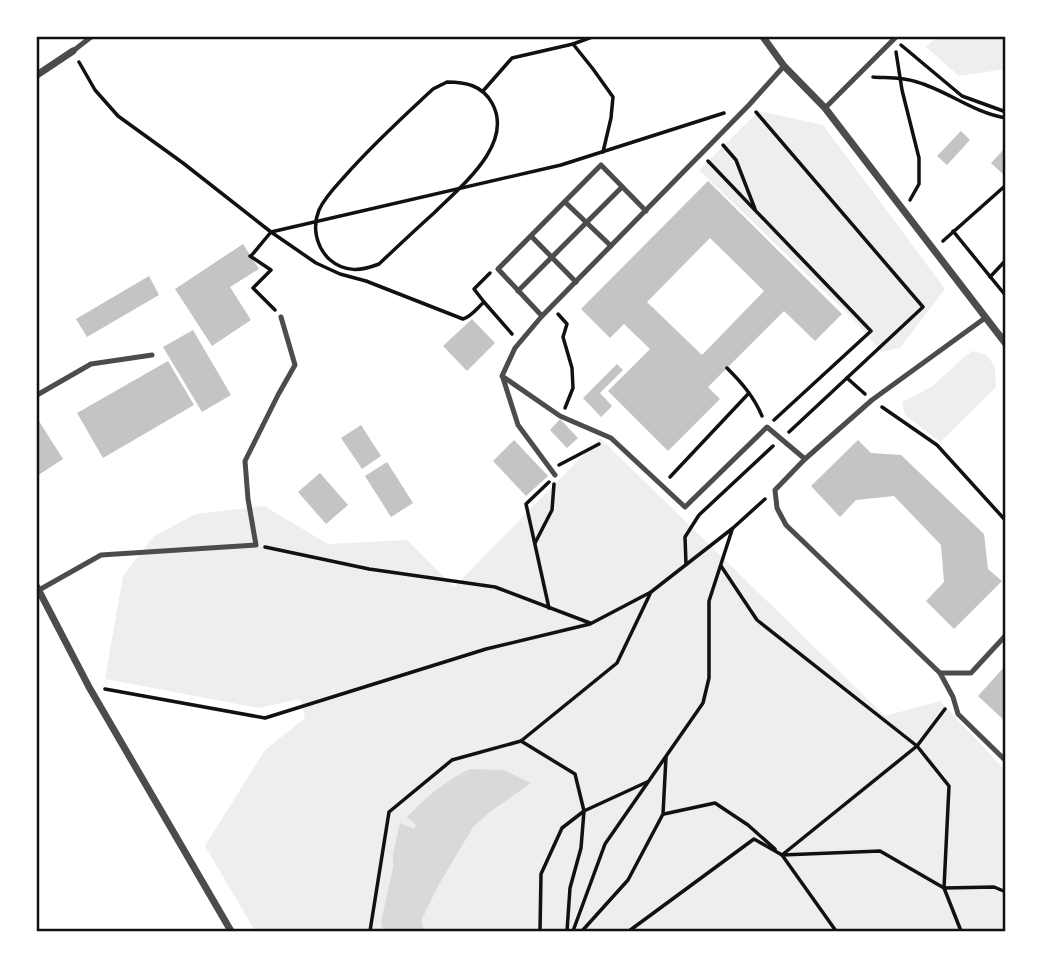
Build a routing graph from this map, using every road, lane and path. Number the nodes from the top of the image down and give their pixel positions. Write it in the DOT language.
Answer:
graph roads {
  1 [pos="91,37"];
  2 [pos="592,37"];
  3 [pos="763,37"];
  4 [pos="895,38"];
  5 [pos="573,44"];
  6 [pos="73,51"];
  7 [pos="784,66"];
  8 [pos="37,75"];
  9 [pos="858,75"];
  10 [pos="900,79"];
  11 [pos="483,92"];
  12 [pos="749,105"];
  13 [pos="825,108"];
  14 [pos="725,113"];
  15 [pos="1006,115"];
  16 [pos="718,138"];
  17 [pos="603,152"];
  18 [pos="702,154"];
  19 [pos="1006,185"];
  20 [pos="622,187"];
  21 [pos="459,189"];
  22 [pos="565,202"];
  23 [pos="903,210"];
  24 [pos="646,211"];
  25 [pos="756,211"];
  26 [pos="316,222"];
  27 [pos="586,222"];
  28 [pos="954,231"];
  29 [pos="271,232"];
  30 [pos="531,236"];
  31 [pos="611,246"];
  32 [pos="933,249"];
  33 [pos="551,257"];
  34 [pos="1006,260"];
  35 [pos="498,270"];
  36 [pos="990,277"];
  37 [pos="576,282"];
  38 [pos="518,291"];
  39 [pos="1006,296"];
  40 [pos="484,302"];
  41 [pos="551,307"];
  42 [pos="542,316"];
  43 [pos="281,317"];
  44 [pos="985,318"];
  45 [pos="519,343"];
  46 [pos="1006,344"];
  47 [pos="152,355"];
  48 [pos="727,368"];
  49 [pos="502,376"];
  50 [pos="847,378"];
  51 [pos="750,393"];
  52 [pos="37,395"];
  53 [pos="872,400"];
  54 [pos="560,416"];
  55 [pos="767,427"];
  56 [pos="611,438"];
  57 [pos="781,439"];
  58 [pos="805,459"];
  59 [pos="550,469"];
  60 [pos="555,475"];
  61 [pos="661,486"];
  62 [pos="775,490"];
  63 [pos="1006,521"];
  64 [pos="733,528"];
  65 [pos="535,543"];
  66 [pos="256,545"];
  67 [pos="686,564"];
  68 [pos="721,566"];
  69 [pos="38,589"];
  70 [pos="650,592"];
  71 [pos="549,608"];
  72 [pos="590,624"];
  73 [pos="1006,635"];
  74 [pos="940,673"];
  75 [pos="89,687"];
  76 [pos="953,697"];
  77 [pos="521,741"];
  78 [pos="917,746"];
  79 [pos="666,756"];
  80 [pos="1006,761"];
  81 [pos="648,781"];
  82 [pos="584,811"];
  83 [pos="663,814"];
  84 [pos="782,855"];
  85 [pos="944,888"];
  86 [pos="1006,892"];
  87 [pos="230,931"];
  88 [pos="370,931"];
  89 [pos="540,931"];
  90 [pos="567,931"];
  91 [pos="573,931"];
  92 [pos="582,931"];
  93 [pos="629,931"];
  94 [pos="836,931"];
  95 [pos="961,931"];
  1 -- 6 [label="lane"];
  2 -- 5 [label="path"];
  3 -- 7 [label="street"];
  4 -- 9 [label="lane"];
  4 -- 10 [label="path"];
  4 -- 15 [label="path"];
  5 -- 11 [label="path"];
  5 -- 17 [label="path"];
  6 -- 8 [label="street"];
  6 -- 29 [label="path"];
  7 -- 12 [label="lane"];
  7 -- 13 [label="street"];
  9 -- 10 [label="path"];
  9 -- 13 [label="lane"];
  10 -- 15 [label="path"];
  10 -- 23 [label="path"];
  11 -- 21 [label="path"];
  11 -- 26 [label="path"];
  12 -- 16 [label="lane"];
  12 -- 50 [label="path"];
  13 -- 23 [label="street"];
  14 -- 17 [label="path"];
  16 -- 18 [label="lane"];
  16 -- 25 [label="path"];
  17 -- 21 [label="path"];
  18 -- 24 [label="lane"];
  18 -- 25 [label="path"];
  19 -- 28 [label="path"];
  20 -- 22 [label="lane"];
  20 -- 24 [label="lane"];
  20 -- 27 [label="lane"];
  21 -- 26 [label="path"];
  21 -- 26 [label="path"];
  22 -- 27 [label="lane"];
  22 -- 30 [label="lane"];
  23 -- 32 [label="street"];
  24 -- 31 [label="lane"];
  25 -- 55 [label="path"];
  26 -- 29 [label="path"];
  27 -- 31 [label="lane"];
  27 -- 33 [label="lane"];
  28 -- 32 [label="path"];
  28 -- 36 [label="path"];
  29 -- 40 [label="path"];
  29 -- 43 [label="path"];
  30 -- 33 [label="lane"];
  30 -- 35 [label="lane"];
  31 -- 37 [label="lane"];
  32 -- 44 [label="street"];
  33 -- 37 [label="lane"];
  33 -- 38 [label="lane"];
  34 -- 36 [label="path"];
  35 -- 38 [label="lane"];
  35 -- 40 [label="path"];
  36 -- 39 [label="path"];
  37 -- 41 [label="lane"];
  38 -- 42 [label="lane"];
  40 -- 45 [label="path"];
  41 -- 42 [label="lane"];
  41 -- 54 [label="path"];
  42 -- 45 [label="lane"];
  43 -- 66 [label="lane"];
  44 -- 46 [label="street"];
  44 -- 53 [label="lane"];
  45 -- 49 [label="lane"];
  47 -- 52 [label="lane"];
  48 -- 51 [label="path"];
  49 -- 54 [label="lane"];
  49 -- 59 [label="lane"];
  50 -- 53 [label="path"];
  50 -- 57 [label="path"];
  51 -- 55 [label="path"];
  51 -- 61 [label="path"];
  53 -- 58 [label="lane"];
  53 -- 63 [label="path"];
  54 -- 56 [label="lane"];
  55 -- 57 [label="lane"];
  55 -- 61 [label="lane"];
  56 -- 59 [label="path"];
  56 -- 61 [label="lane"];
  57 -- 58 [label="lane"];
  57 -- 67 [label="path"];
  58 -- 62 [label="lane"];
  59 -- 60 [label="lane"];
  60 -- 65 [label="path"];
  60 -- 65 [label="path"];
  62 -- 64 [label="path"];
  62 -- 74 [label="lane"];
  64 -- 67 [label="path"];
  64 -- 68 [label="path"];
  65 -- 71 [label="path"];
  66 -- 69 [label="lane"];
  66 -- 71 [label="path"];
  67 -- 70 [label="path"];
  68 -- 78 [label="path"];
  68 -- 79 [label="path"];
  69 -- 75 [label="street"];
  70 -- 72 [label="path"];
  70 -- 77 [label="path"];
  71 -- 72 [label="path"];
  72 -- 75 [label="path"];
  73 -- 74 [label="lane"];
  74 -- 76 [label="lane"];
  75 -- 87 [label="street"];
  76 -- 78 [label="path"];
  76 -- 80 [label="lane"];
  77 -- 82 [label="path"];
  77 -- 88 [label="path"];
  78 -- 84 [label="path"];
  78 -- 85 [label="path"];
  79 -- 81 [label="path"];
  79 -- 83 [label="path"];
  81 -- 82 [label="path"];
  81 -- 91 [label="path"];
  82 -- 89 [label="path"];
  82 -- 90 [label="path"];
  83 -- 84 [label="path"];
  83 -- 92 [label="path"];
  84 -- 85 [label="path"];
  84 -- 93 [label="path"];
  84 -- 94 [label="path"];
  85 -- 86 [label="path"];
  85 -- 95 [label="path"];
}
